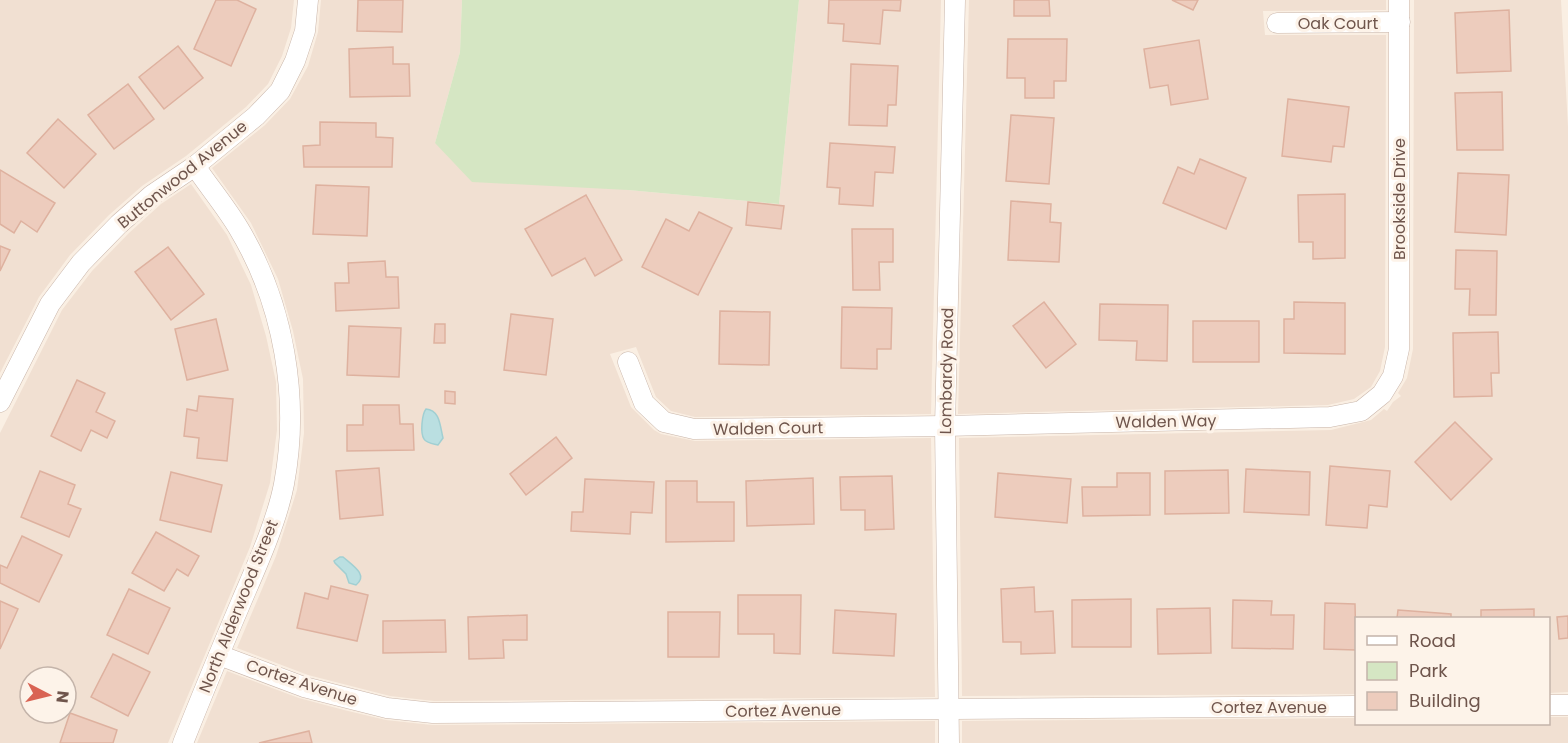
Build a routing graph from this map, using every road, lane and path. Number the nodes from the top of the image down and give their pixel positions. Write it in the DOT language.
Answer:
graph roads {
  1 [pos="308,0"];
  2 [pos="955,0"];
  3 [pos="1399,0"];
  4 [pos="1400,22"];
  5 [pos="1277,23"];
  6 [pos="195,166"];
  7 [pos="628,362"];
  8 [pos="1382,394"];
  9 [pos="0,402"];
  10 [pos="945,426"];
  11 [pos="219,655"];
  12 [pos="1550,705"];
  13 [pos="1568,705"];
  14 [pos="1355,706"];
  15 [pos="949,709"];
  16 [pos="183,743"];
  17 [pos="949,743"];
  1 -- 6 [label="street, Buttonwood Avenue"];
  2 -- 10 [label="street, Lombardy Road"];
  3 -- 4 [label="street, Brookside Drive"];
  4 -- 5 [label="street, Oak Court"];
  4 -- 8 [label="street, Brookside Drive"];
  6 -- 9 [label="street, Buttonwood Avenue"];
  6 -- 11 [label="street, North Alderwood Street"];
  7 -- 10 [label="street, Walden Court"];
  8 -- 10 [label="street, Walden Way"];
  10 -- 15 [label="street, Lombardy Road"];
  11 -- 15 [label="street, Cortez Avenue"];
  11 -- 16 [label="street, North Alderwood Street"];
  12 -- 13 [label="street"];
  14 -- 15 [label="street, Cortez Avenue"];
  15 -- 17 [label="street, Lombardy Road"];
}
